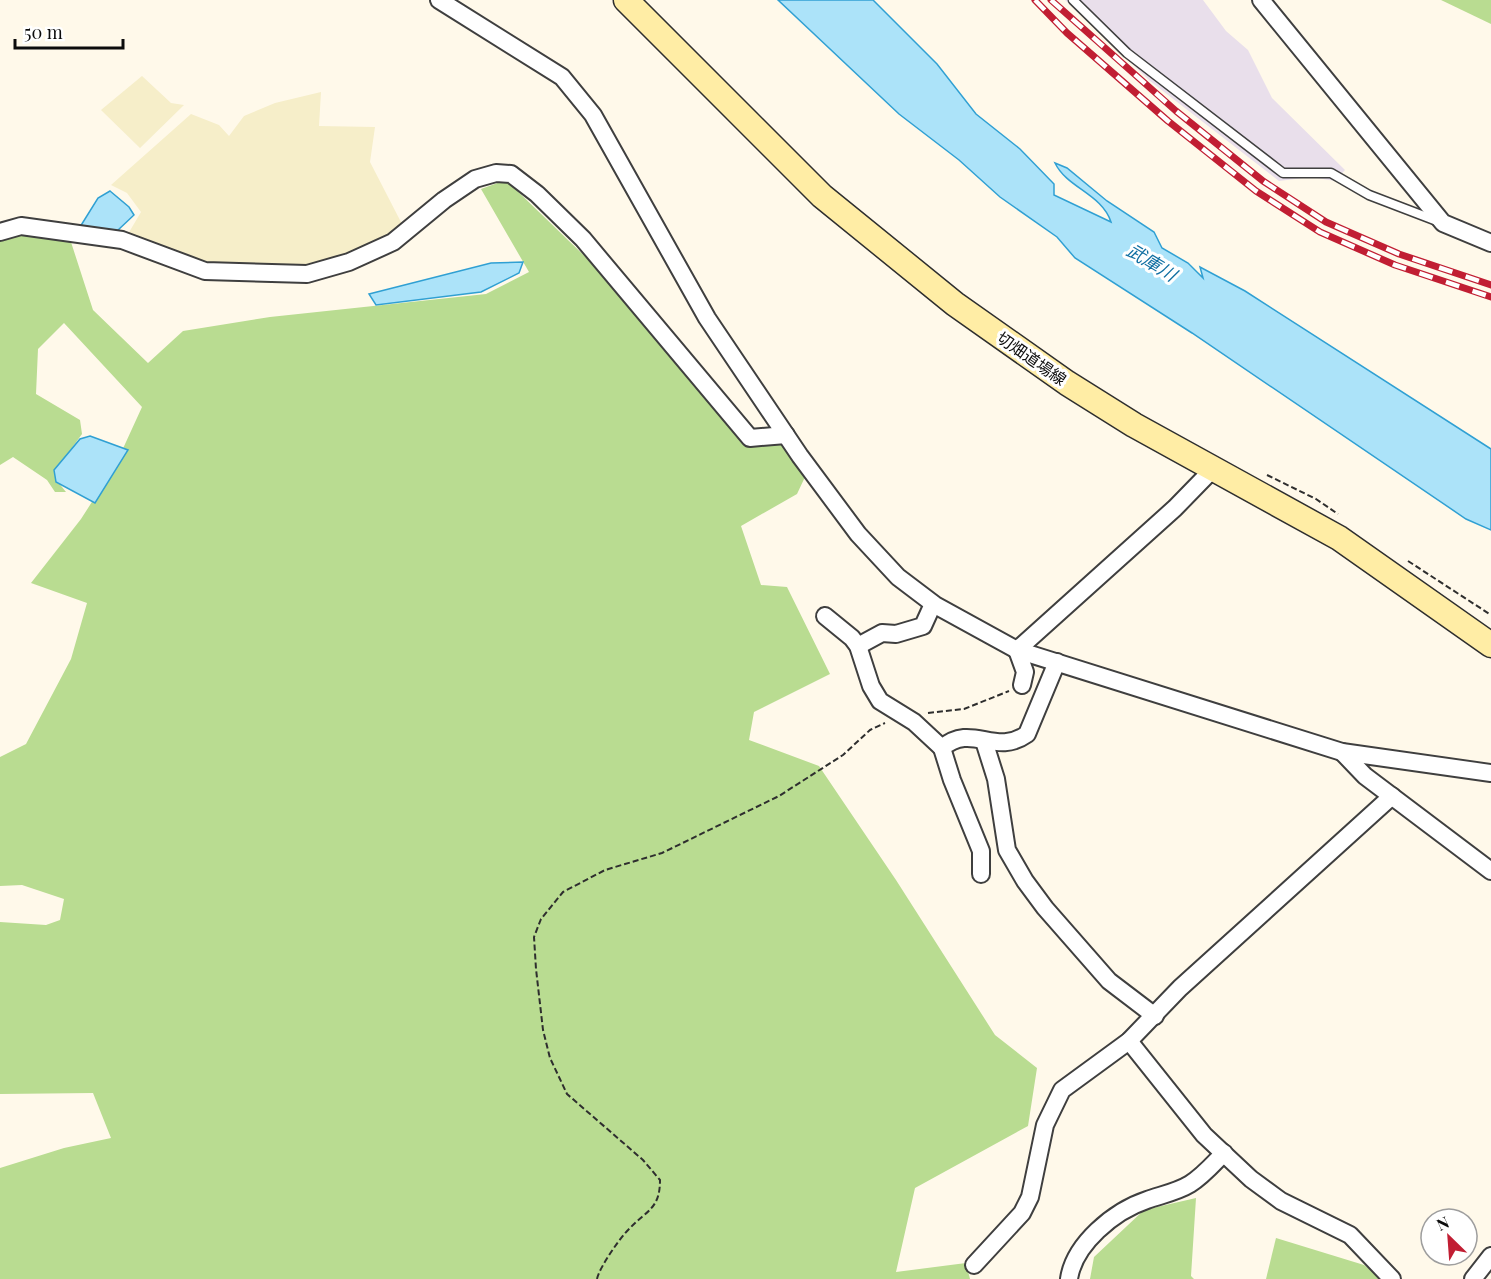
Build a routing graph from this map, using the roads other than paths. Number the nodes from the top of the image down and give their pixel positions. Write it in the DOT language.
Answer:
graph roads {
  1 [pos="439,0"];
  2 [pos="626,0"];
  3 [pos="1073,0"];
  4 [pos="1261,0"];
  5 [pos="1443,223"];
  6 [pos="0,232"];
  7 [pos="1491,243"];
  8 [pos="786,435"];
  9 [pos="1212,470"];
  10 [pos="933,604"];
  11 [pos="825,616"];
  12 [pos="1491,645"];
  13 [pos="858,646"];
  14 [pos="1017,650"];
  15 [pos="1057,662"];
  16 [pos="1022,685"];
  17 [pos="984,741"];
  18 [pos="942,748"];
  19 [pos="1342,752"];
  20 [pos="1491,773"];
  21 [pos="1392,796"];
  22 [pos="1491,871"];
  23 [pos="981,874"];
  24 [pos="1155,1016"];
  25 [pos="1128,1041"];
  26 [pos="1224,1153"];
  27 [pos="1491,1256"];
  28 [pos="974,1265"];
  29 [pos="1069,1279"];
  30 [pos="1392,1279"];
  31 [pos="1473,1279"];
  1 -- 8 [label="street"];
  2 -- 9 [label="main road, 切畑道場線"];
  3 -- 5 [label="lane"];
  4 -- 5 [label="street"];
  5 -- 7 [label="street"];
  6 -- 8 [label="street"];
  8 -- 10 [label="street"];
  9 -- 12 [label="main road, 切畑道場線"];
  9 -- 14 [label="street"];
  10 -- 13 [label="street"];
  10 -- 14 [label="street"];
  11 -- 13 [label="street"];
  13 -- 18 [label="street"];
  14 -- 15 [label="street"];
  14 -- 16 [label="street"];
  15 -- 17 [label="street"];
  15 -- 19 [label="street"];
  17 -- 18 [label="street"];
  17 -- 24 [label="street"];
  18 -- 23 [label="street"];
  19 -- 20 [label="street"];
  19 -- 21 [label="street"];
  21 -- 22 [label="street"];
  21 -- 24 [label="street"];
  24 -- 25 [label="street"];
  25 -- 26 [label="street"];
  25 -- 28 [label="street"];
  26 -- 29 [label="street"];
  26 -- 30 [label="street"];
  27 -- 31 [label="street"];
}
